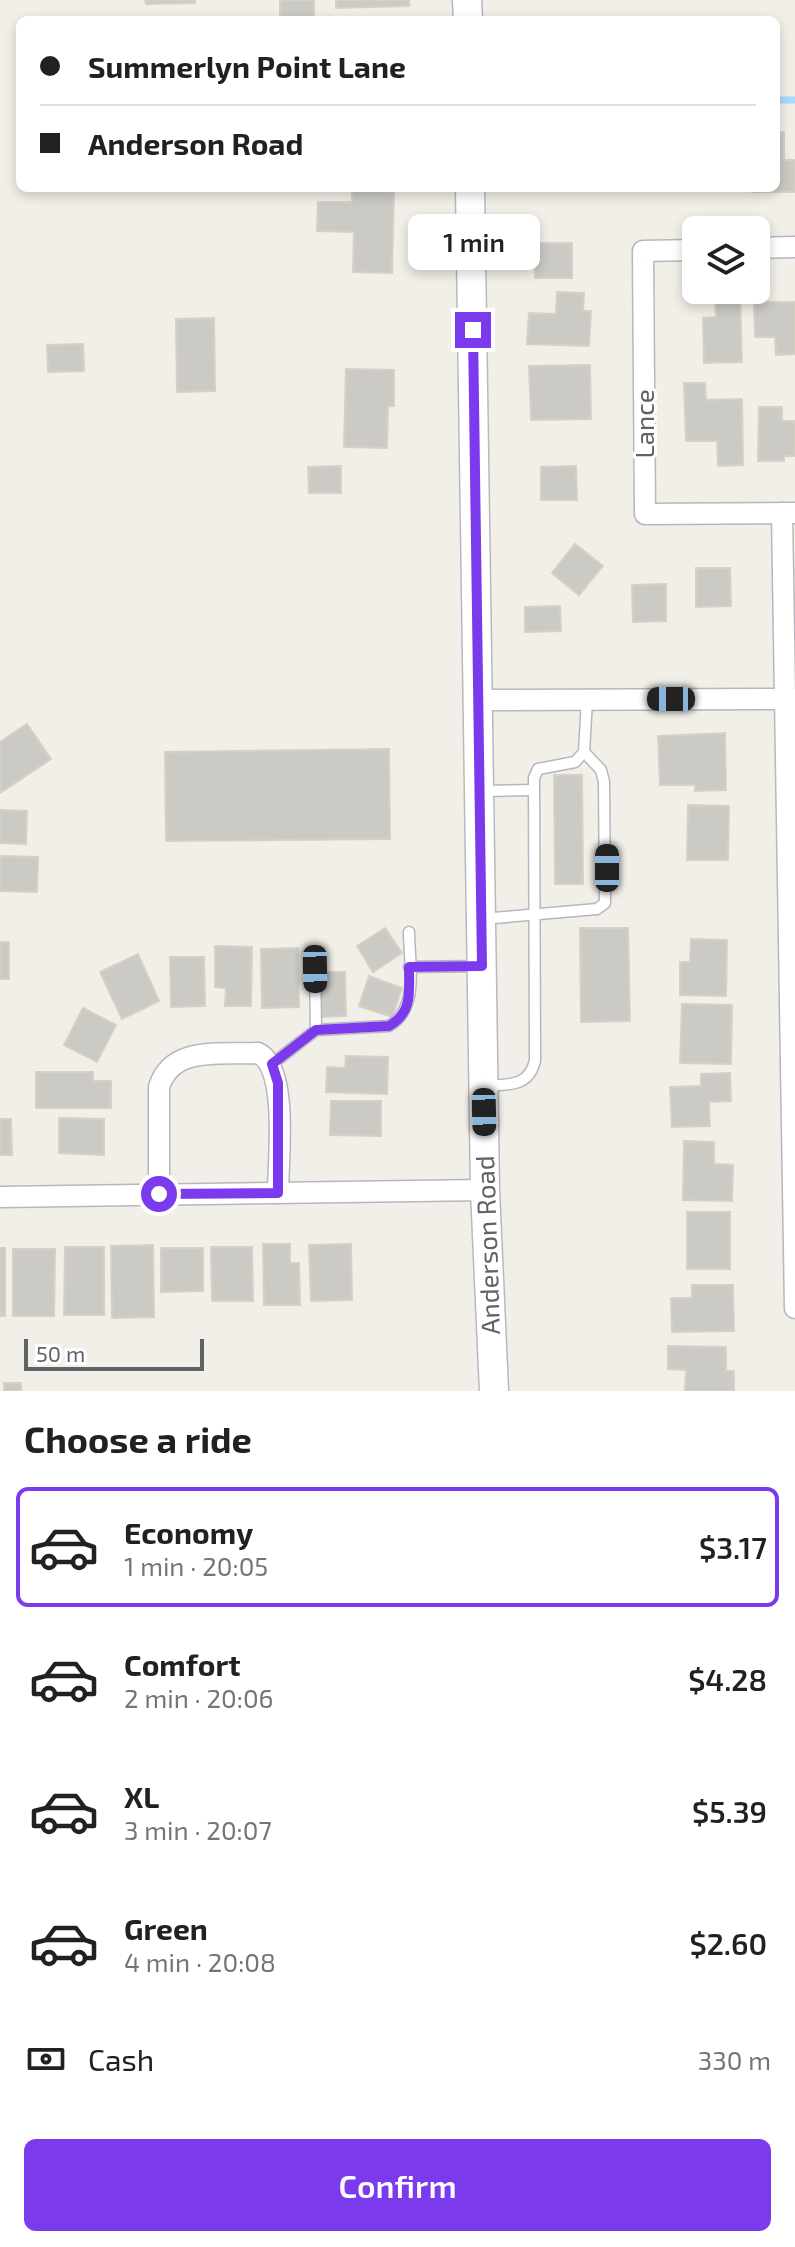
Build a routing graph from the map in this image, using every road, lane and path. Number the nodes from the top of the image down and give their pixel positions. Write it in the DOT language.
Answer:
graph roads {
  1 [pos="470,192"];
  2 [pos="795,247"];
  3 [pos="770,248"];
  4 [pos="682,250"];
  5 [pos="788,513"];
  6 [pos="789,699"];
  7 [pos="478,700"];
  8 [pos="587,700"];
  9 [pos="584,752"];
  10 [pos="532,790"];
  11 [pos="479,791"];
  12 [pos="533,916"];
  13 [pos="481,919"];
  14 [pos="409,932"];
  15 [pos="482,966"];
  16 [pos="409,967"];
  17 [pos="315,969"];
  18 [pos="316,1030"];
  19 [pos="272,1064"];
  20 [pos="484,1086"];
  21 [pos="485,1190"];
  22 [pos="278,1193"];
  23 [pos="159,1194"];
  24 [pos="0,1197"];
  25 [pos="795,1308"];
  26 [pos="494,1391"];
  1 -- 7 [label="street, Anderson Road"];
  2 -- 3 [label="street"];
  4 -- 5 [label="street, Lance"];
  5 -- 6 [label="street"];
  6 -- 8 [label="street"];
  6 -- 25 [label="street"];
  7 -- 8 [label="street"];
  7 -- 11 [label="street, Anderson Road"];
  8 -- 9 [label="lane"];
  9 -- 10 [label="lane"];
  9 -- 12 [label="lane"];
  10 -- 11 [label="lane"];
  10 -- 12 [label="lane"];
  11 -- 13 [label="street, Anderson Road"];
  12 -- 13 [label="lane"];
  12 -- 20 [label="lane"];
  13 -- 15 [label="street, Anderson Road"];
  14 -- 16 [label="lane"];
  15 -- 16 [label="lane"];
  15 -- 20 [label="street, Anderson Road"];
  16 -- 18 [label="lane"];
  17 -- 18 [label="lane"];
  18 -- 19 [label="lane"];
  19 -- 22 [label="street"];
  19 -- 23 [label="street"];
  20 -- 21 [label="street, Anderson Road"];
  21 -- 22 [label="street"];
  21 -- 26 [label="street, Anderson Road"];
  22 -- 23 [label="street"];
  23 -- 24 [label="street"];
}
